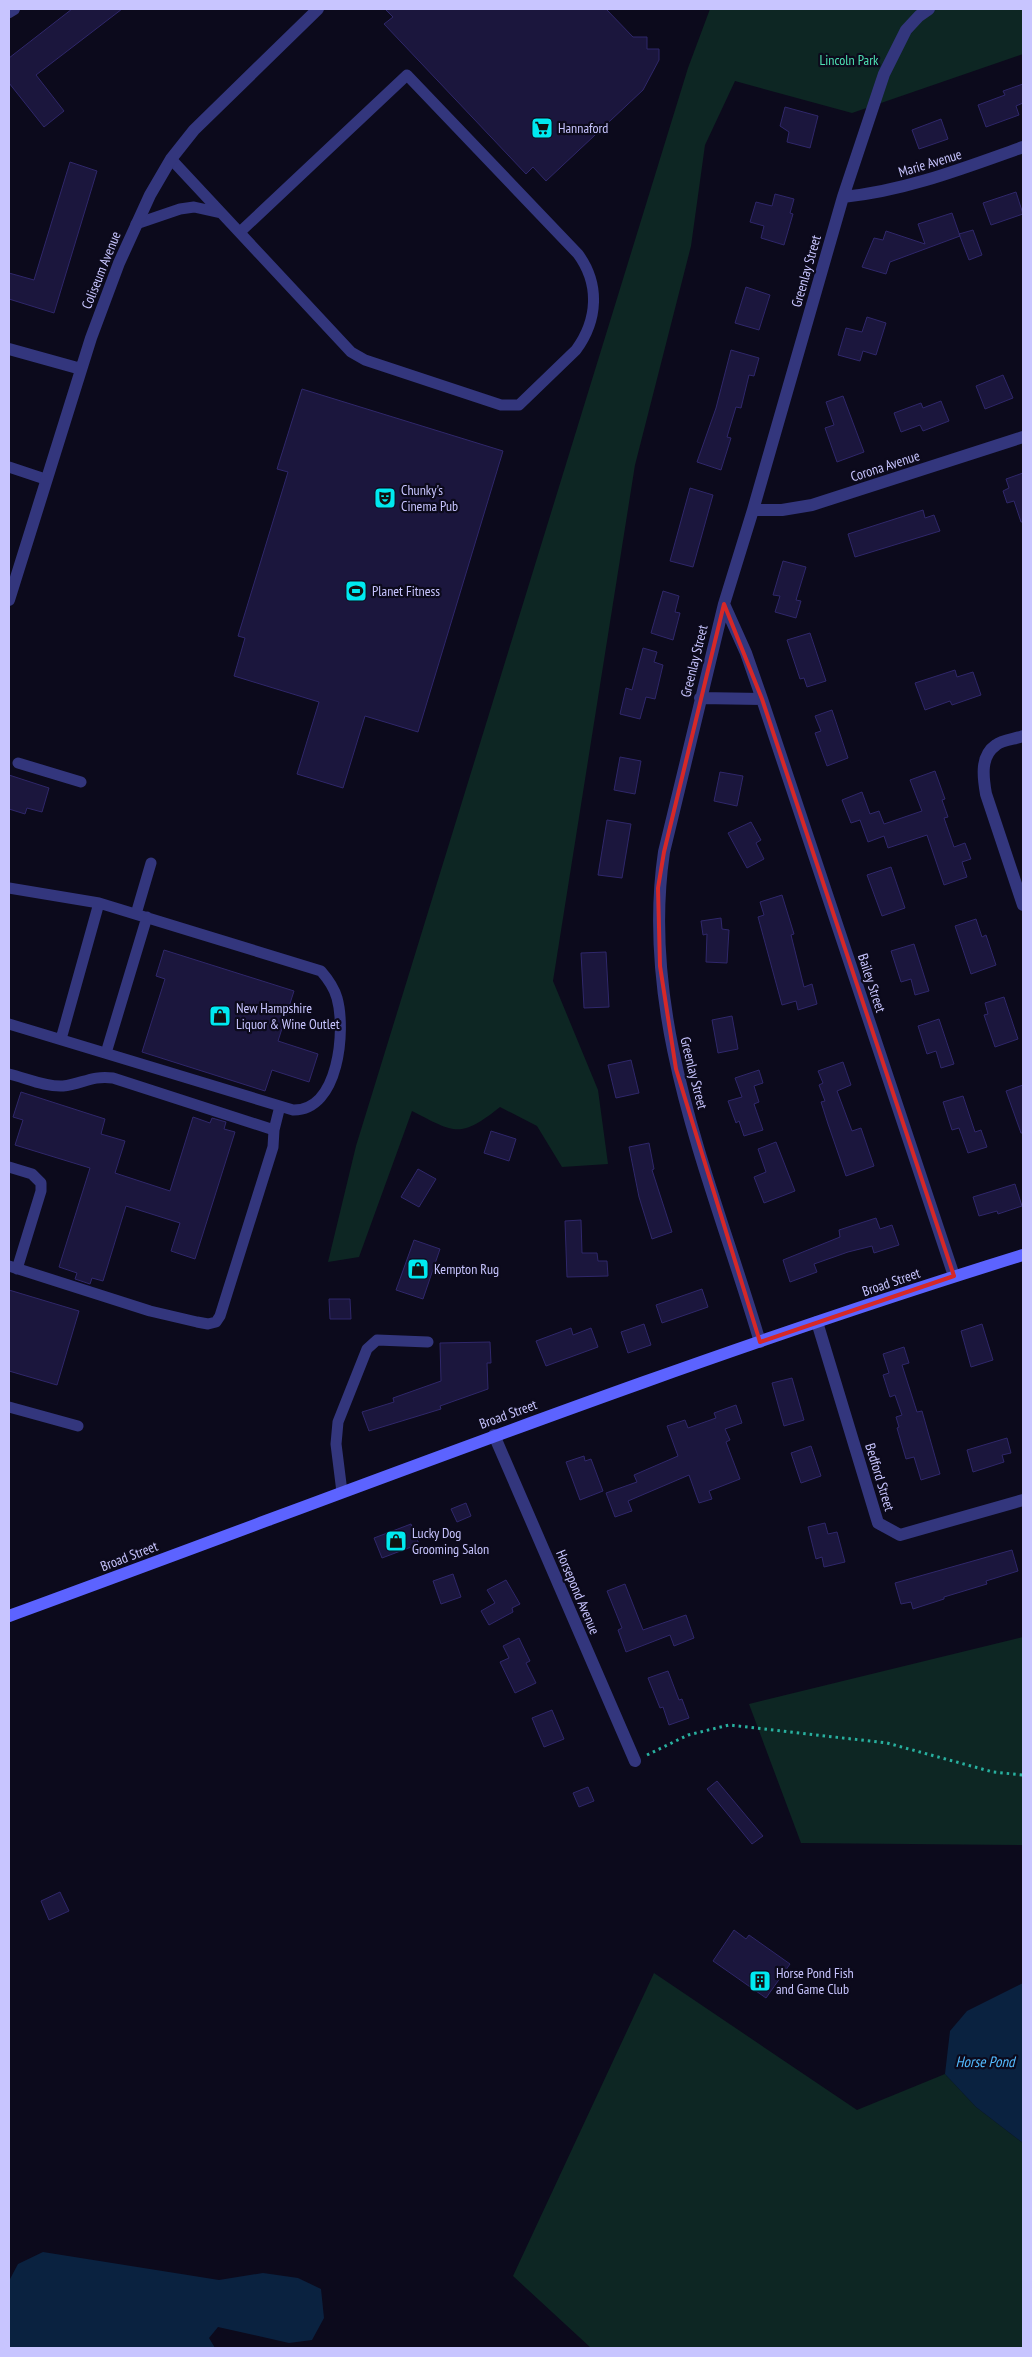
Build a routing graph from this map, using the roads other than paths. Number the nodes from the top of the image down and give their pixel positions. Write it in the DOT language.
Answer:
graph roads {
  1 [pos="14,9"];
  2 [pos="318,9"];
  3 [pos="929,9"];
  4 [pos="9,12"];
  5 [pos="1023,147"];
  6 [pos="172,159"];
  7 [pos="843,197"];
  8 [pos="221,213"];
  9 [pos="136,224"];
  10 [pos="240,232"];
  11 [pos="9,349"];
  12 [pos="81,369"];
  13 [pos="1023,437"];
  14 [pos="9,467"];
  15 [pos="46,479"];
  16 [pos="753,510"];
  17 [pos="9,600"];
  18 [pos="724,604"];
  19 [pos="700,698"];
  20 [pos="762,699"];
  21 [pos="1023,736"];
  22 [pos="18,762"];
  23 [pos="81,782"];
  24 [pos="151,863"];
  25 [pos="9,888"];
  26 [pos="99,903"];
  27 [pos="1023,904"];
  28 [pos="141,916"];
  29 [pos="9,1024"];
  30 [pos="61,1039"];
  31 [pos="106,1053"];
  32 [pos="9,1074"];
  33 [pos="280,1106"];
  34 [pos="274,1130"];
  35 [pos="9,1167"];
  36 [pos="1023,1255"];
  37 [pos="13,1268"];
  38 [pos="954,1276"];
  39 [pos="817,1322"];
  40 [pos="428,1342"];
  41 [pos="760,1342"];
  42 [pos="9,1407"];
  43 [pos="78,1426"];
  44 [pos="494,1435"];
  45 [pos="342,1492"];
  46 [pos="1023,1500"];
  47 [pos="9,1616"];
  48 [pos="635,1761"];
  1 -- 4 [label="street"];
  2 -- 6 [label="street, Coliseum Avenue"];
  3 -- 7 [label="street, Greenlay Street"];
  5 -- 7 [label="street, Marie Avenue"];
  6 -- 8 [label="lane"];
  6 -- 9 [label="street, Coliseum Avenue"];
  7 -- 16 [label="street, Greenlay Street"];
  8 -- 9 [label="lane"];
  8 -- 10 [label="lane"];
  9 -- 12 [label="street, Coliseum Avenue"];
  10 -- 10 [label="lane"];
  11 -- 12 [label="street"];
  12 -- 15 [label="street, Coliseum Avenue"];
  13 -- 16 [label="street, Corona Avenue"];
  14 -- 15 [label="lane"];
  15 -- 17 [label="street, Coliseum Avenue"];
  16 -- 18 [label="street, Greenlay Street"];
  18 -- 19 [label="street, Greenlay Street"];
  18 -- 20 [label="street, Bailey Street"];
  19 -- 20 [label="street"];
  19 -- 41 [label="street, Greenlay Street"];
  20 -- 38 [label="street, Bailey Street"];
  21 -- 27 [label="street"];
  22 -- 23 [label="lane"];
  24 -- 28 [label="lane"];
  25 -- 26 [label="lane"];
  26 -- 28 [label="lane"];
  26 -- 30 [label="lane"];
  28 -- 31 [label="lane"];
  28 -- 33 [label="lane"];
  29 -- 30 [label="lane"];
  30 -- 31 [label="lane"];
  31 -- 33 [label="lane"];
  32 -- 34 [label="lane"];
  33 -- 34 [label="lane"];
  34 -- 37 [label="lane"];
  35 -- 37 [label="lane"];
  36 -- 38 [label="main road, Broad Street"];
  38 -- 39 [label="main road, Broad Street"];
  39 -- 41 [label="main road, Broad Street"];
  39 -- 46 [label="street, Bedford Street"];
  40 -- 45 [label="lane"];
  41 -- 44 [label="main road, Broad Street"];
  42 -- 43 [label="lane"];
  44 -- 45 [label="main road, Broad Street"];
  44 -- 48 [label="street, Horsepond Avenue"];
  45 -- 47 [label="main road, Broad Street"];
}
